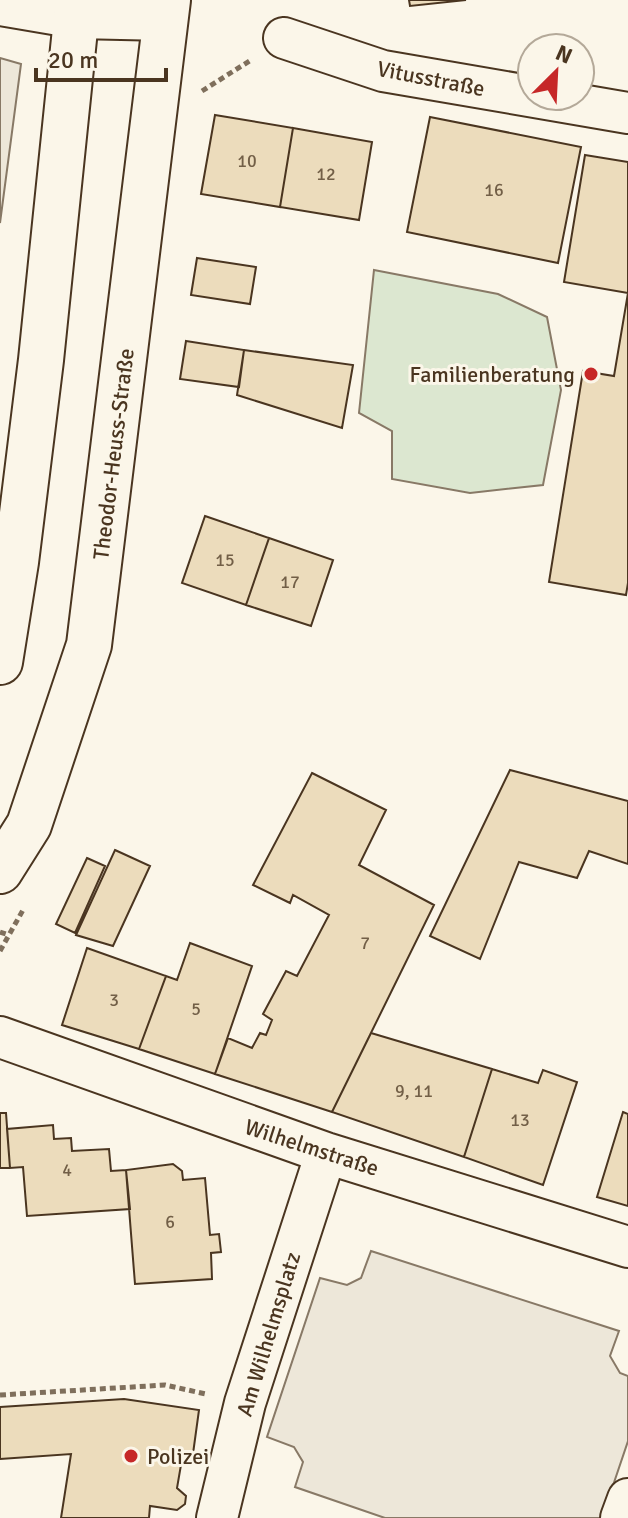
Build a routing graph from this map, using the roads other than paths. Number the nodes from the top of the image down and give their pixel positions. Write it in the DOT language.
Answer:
graph roads {
  1 [pos="0,5"];
  2 [pos="77,9"];
  3 [pos="167,10"];
  4 [pos="284,38"];
  5 [pos="628,113"];
  6 [pos="0,662"];
  7 [pos="0,871"];
  8 [pos="0,1037"];
  9 [pos="326,1153"];
  10 [pos="628,1247"];
  11 [pos="628,1499"];
  12 [pos="217,1518"];
  13 [pos="621,1518"];
  1 -- 2 [label="street"];
  2 -- 3 [label="street, Theodor-Heuss-Straße"];
  2 -- 6 [label="main road"];
  3 -- 7 [label="main road, Theodor-Heuss-Straße"];
  4 -- 5 [label="street, Vitusstraße"];
  8 -- 9 [label="street, Wilhelmstraße"];
  9 -- 10 [label="street, Wilhelmstraße"];
  9 -- 12 [label="street, Am Wilhelmsplatz"];
  11 -- 13 [label="street"];
}
